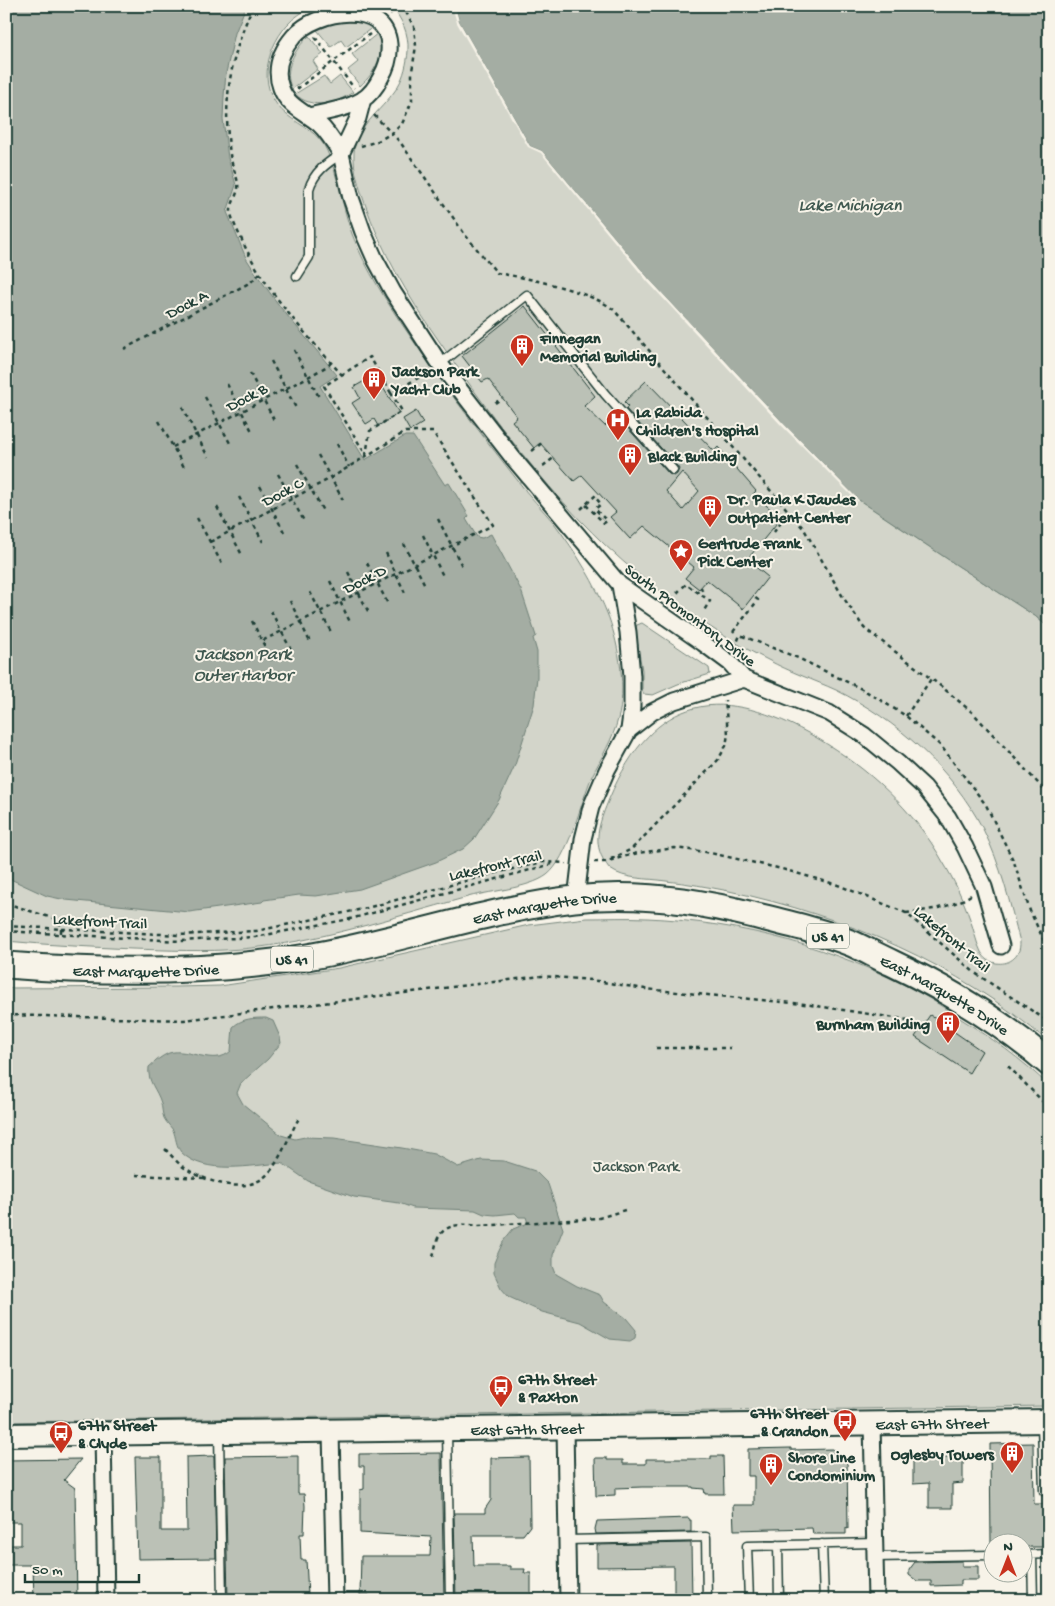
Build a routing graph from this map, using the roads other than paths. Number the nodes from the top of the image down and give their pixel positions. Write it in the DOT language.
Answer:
graph roads {
  1 [pos="360,95"];
  2 [pos="308,116"];
  3 [pos="341,154"];
  4 [pos="297,276"];
  5 [pos="440,364"];
  6 [pos="673,470"];
  7 [pos="620,585"];
  8 [pos="744,679"];
  9 [pos="629,730"];
  10 [pos="576,899"];
  11 [pos="1001,946"];
  12 [pos="6,965"];
  13 [pos="1049,1063"];
  14 [pos="1045,1421"];
  15 [pos="872,1423"];
  16 [pos="565,1427"];
  17 [pos="447,1429"];
  18 [pos="219,1432"];
  19 [pos="331,1432"];
  20 [pos="102,1434"];
  21 [pos="6,1436"];
  22 [pos="1049,1491"];
  23 [pos="567,1540"];
  24 [pos="822,1544"];
  25 [pos="778,1545"];
  26 [pos="875,1550"];
  27 [pos="1032,1554"];
  28 [pos="1049,1554"];
  29 [pos="982,1555"];
  30 [pos="106,1600"];
  31 [pos="222,1600"];
  32 [pos="335,1600"];
  33 [pos="450,1600"];
  34 [pos="568,1600"];
  35 [pos="707,1600"];
  36 [pos="749,1600"];
  37 [pos="779,1600"];
  38 [pos="824,1600"];
  39 [pos="876,1600"];
  40 [pos="1033,1600"];
  1 -- 2 [label="street, South Promontory Drive"];
  1 -- 2 [label="street, South Promontory Drive"];
  1 -- 3 [label="street, South Promontory Drive"];
  2 -- 3 [label="street, South Promontory Drive"];
  3 -- 4 [label="lane"];
  3 -- 5 [label="street, South Promontory Drive"];
  5 -- 6 [label="lane"];
  5 -- 7 [label="street, South Promontory Drive"];
  7 -- 8 [label="street, South Promontory Drive"];
  7 -- 9 [label="street"];
  8 -- 9 [label="street"];
  8 -- 11 [label="street, South Promontory Drive"];
  9 -- 10 [label="street"];
  10 -- 12 [label="main road, East Marquette Drive / US 41"];
  10 -- 13 [label="main road, East Marquette Drive / US 41"];
  14 -- 15 [label="street, East 67th Street"];
  14 -- 22 [label="lane"];
  15 -- 16 [label="street, East 67th Street"];
  15 -- 26 [label="street"];
  16 -- 17 [label="street, East 67th Street"];
  16 -- 23 [label="street"];
  17 -- 19 [label="street, East 67th Street"];
  17 -- 33 [label="lane"];
  18 -- 19 [label="street, East 67th Street"];
  18 -- 20 [label="street, East 67th Street"];
  18 -- 31 [label="lane"];
  19 -- 32 [label="street"];
  20 -- 21 [label="street, East 67th Street"];
  20 -- 30 [label="street"];
  23 -- 34 [label="street"];
  23 -- 35 [label="lane"];
  24 -- 25 [label="lane"];
  24 -- 26 [label="lane"];
  24 -- 38 [label="lane"];
  25 -- 36 [label="lane"];
  25 -- 37 [label="lane"];
  26 -- 29 [label="lane"];
  26 -- 39 [label="street"];
  27 -- 28 [label="lane"];
  27 -- 40 [label="lane"];
}
